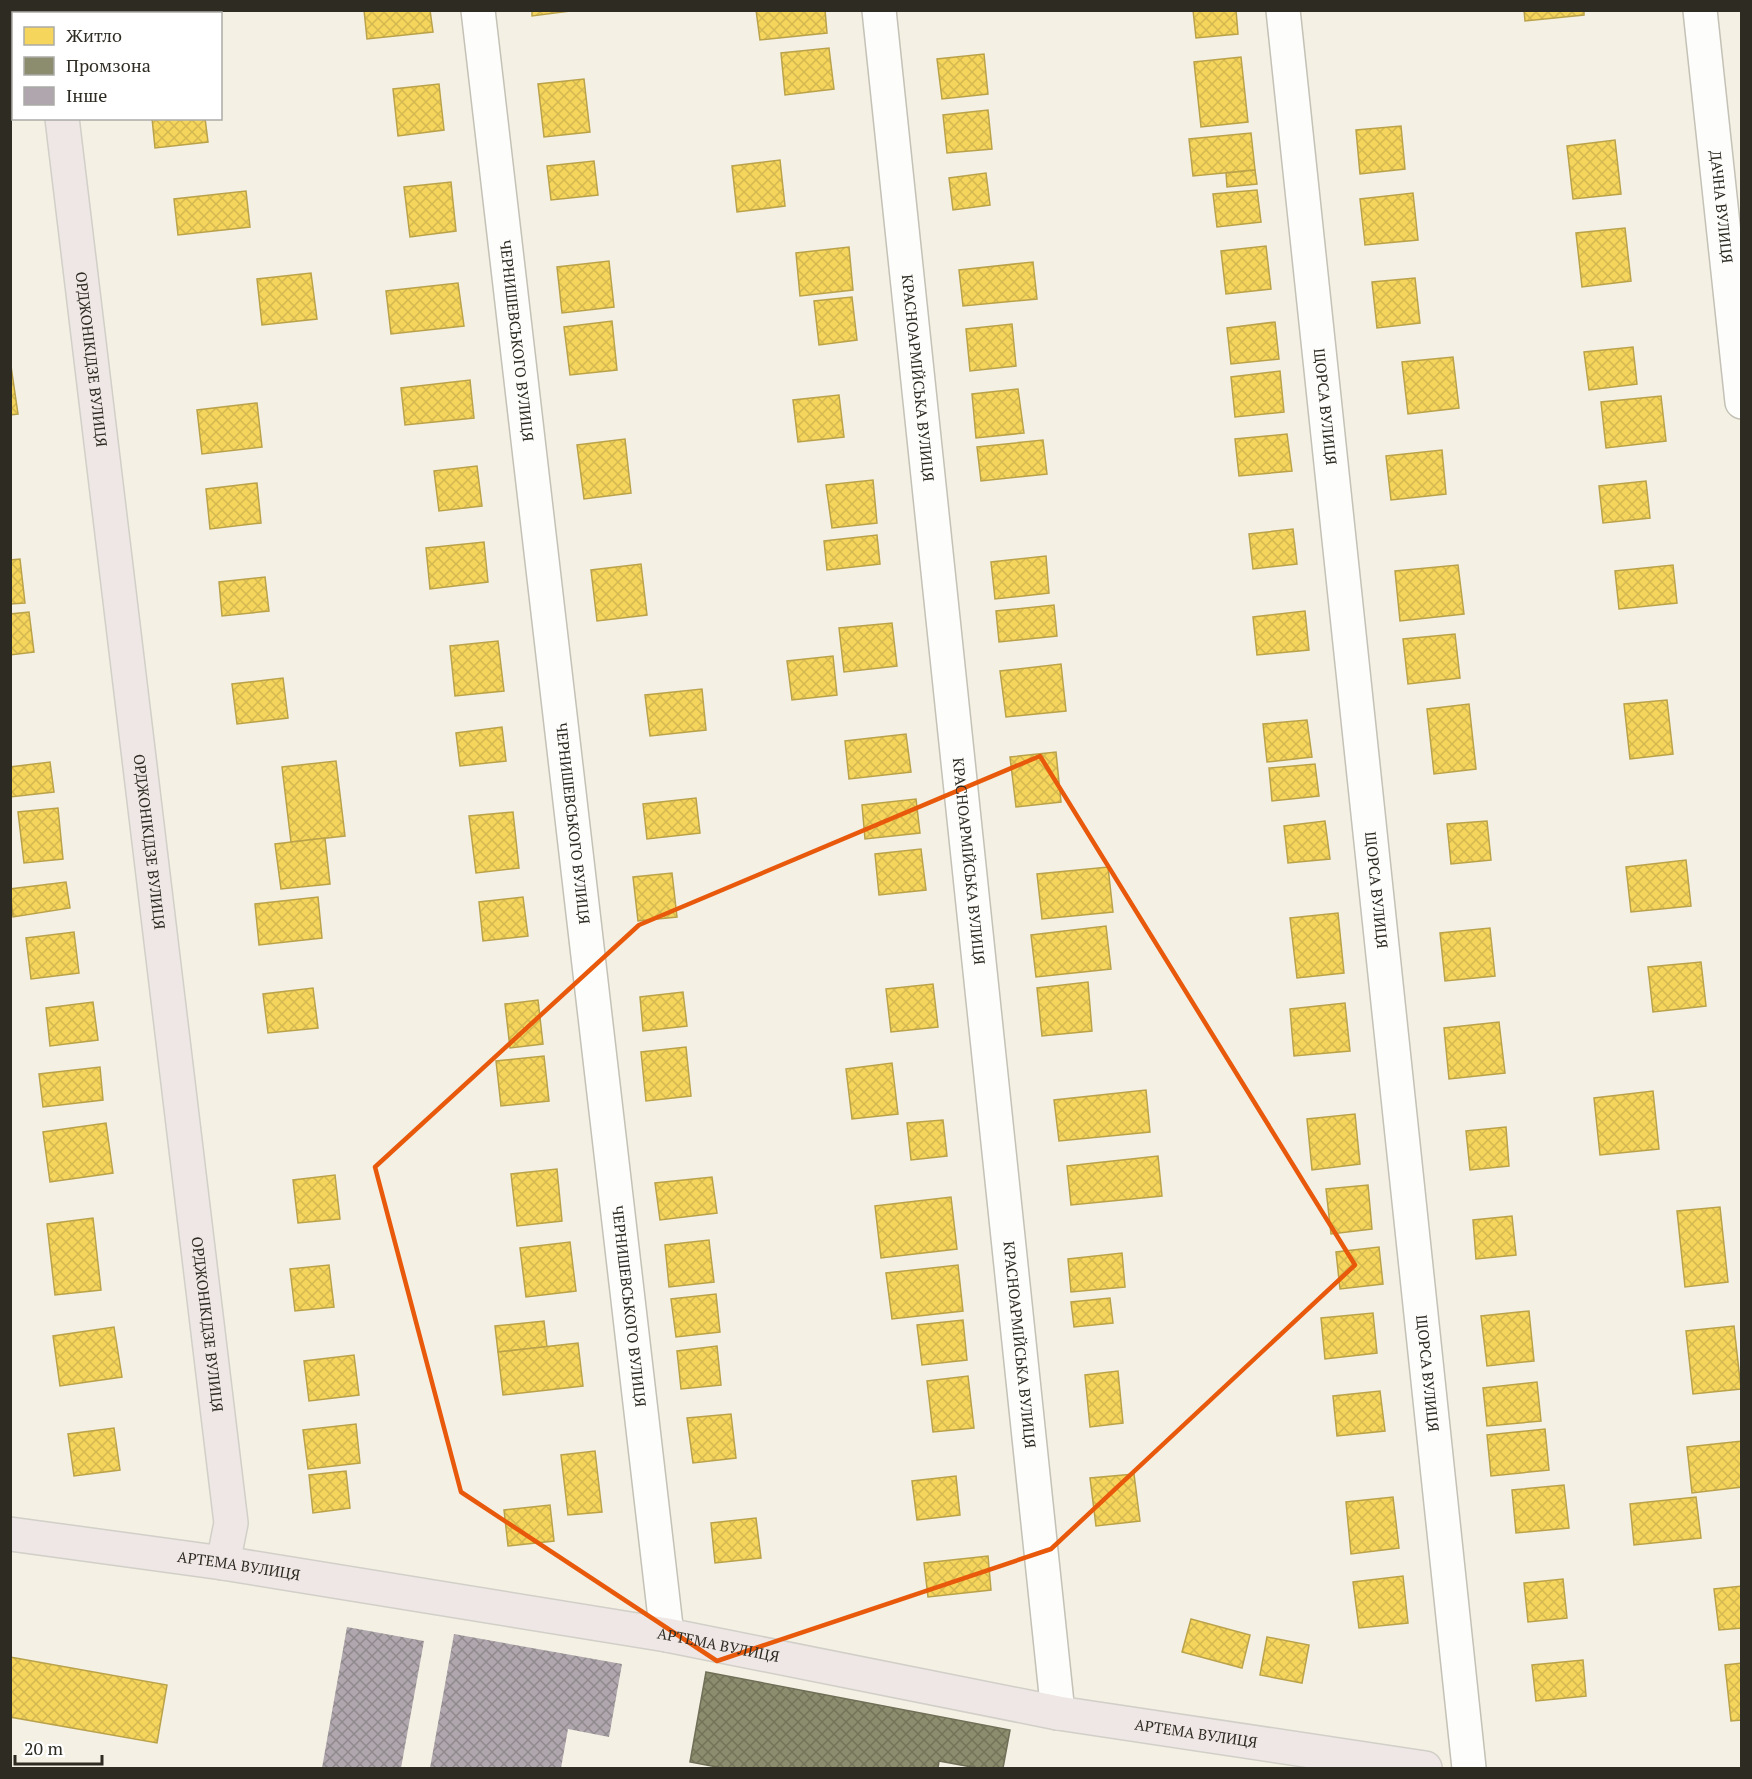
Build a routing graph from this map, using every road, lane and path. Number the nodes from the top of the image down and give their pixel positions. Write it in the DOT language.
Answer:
graph roads {
  1 [pos="478,10"];
  2 [pos="879,10"];
  3 [pos="1283,10"];
  4 [pos="1700,10"];
  5 [pos="62,120"];
  6 [pos="1742,402"];
  7 [pos="10,1534"];
  8 [pos="223,1563"];
  9 [pos="667,1635"];
  10 [pos="1058,1713"];
  11 [pos="1425,1768"];
  12 [pos="1469,1768"];
  1 -- 9 [label="street, ЧЕРНИШЕВСЬКОГО ВУЛИЦЯ"];
  2 -- 10 [label="street, КРАСНОАРМІЙСЬКА ВУЛИЦЯ"];
  3 -- 12 [label="street, ЩОРСА ВУЛИЦЯ"];
  4 -- 6 [label="street, ДАЧНА ВУЛИЦЯ"];
  5 -- 8 [label="main road, ОРДЖОНІКІДЗЕ ВУЛИЦЯ"];
  7 -- 8 [label="main road, АРТЕМА ВУЛИЦЯ"];
  8 -- 9 [label="main road, АРТЕМА ВУЛИЦЯ"];
  9 -- 10 [label="main road, АРТЕМА ВУЛИЦЯ"];
  10 -- 11 [label="main road, АРТЕМА ВУЛИЦЯ"];
}
